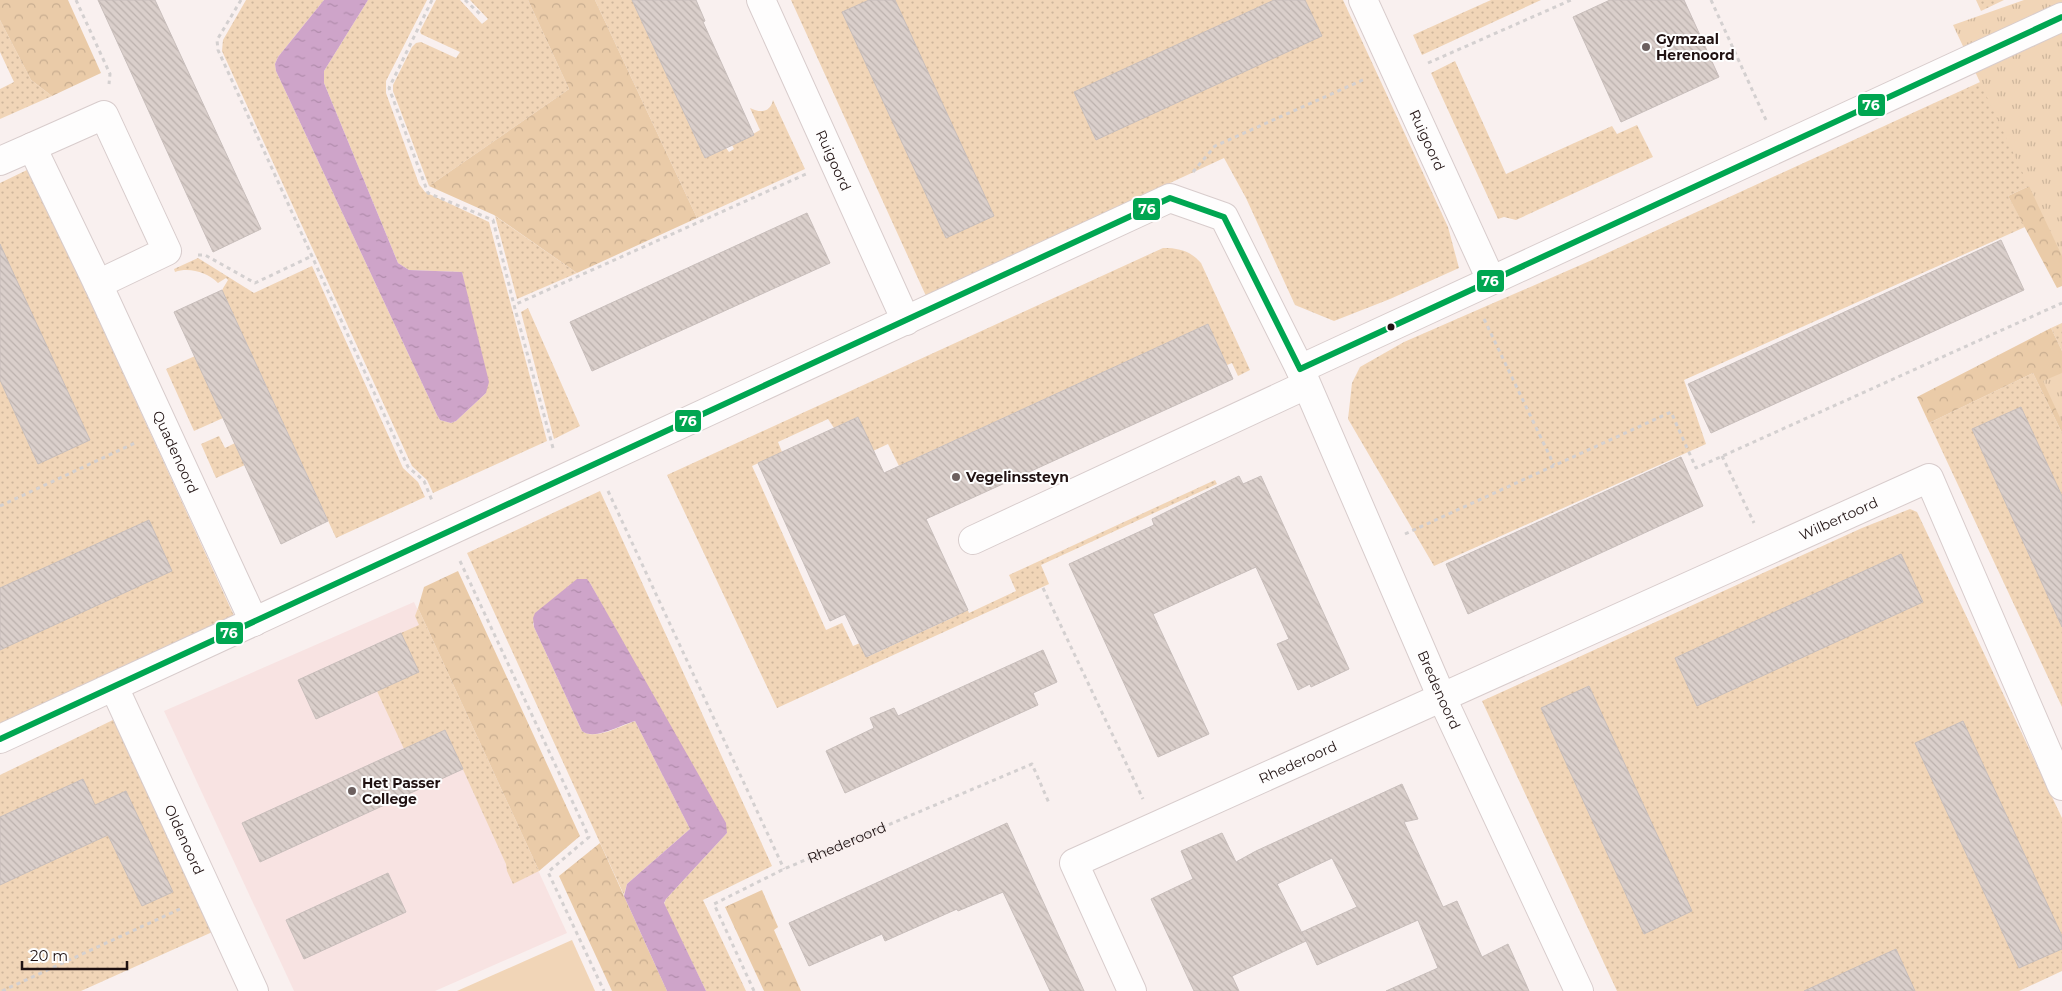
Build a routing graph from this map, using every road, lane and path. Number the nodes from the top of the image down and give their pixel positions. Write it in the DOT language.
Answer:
graph roads {
  1 [pos="76,0"];
  2 [pos="241,0"];
  3 [pos="432,0"];
  4 [pos="465,0"];
  5 [pos="761,0"];
  6 [pos="1363,0"];
  7 [pos="1571,0"];
  8 [pos="1711,0"];
  9 [pos="482,16"];
  10 [pos="2062,17"];
  11 [pos="1395,71"];
  12 [pos="104,115"];
  13 [pos="32,147"];
  14 [pos="1778,148"];
  15 [pos="0,161"];
  16 [pos="833,162"];
  17 [pos="1170,198"];
  18 [pos="167,251"];
  19 [pos="312,256"];
  20 [pos="98,284"];
  21 [pos="1481,285"];
  22 [pos="2062,303"];
  23 [pos="514,305"];
  24 [pos="906,321"];
  25 [pos="1303,377"];
  26 [pos="165,430"];
  27 [pos="1722,456"];
  28 [pos="595,464"];
  29 [pos="1554,465"];
  30 [pos="562,480"];
  31 [pos="0,506"];
  32 [pos="447,533"];
  33 [pos="973,540"];
  34 [pos="1377,546"];
  35 [pos="1767,550"];
  36 [pos="1044,588"];
  37 [pos="254,622"];
  38 [pos="114,686"];
  39 [pos="1442,698"];
  40 [pos="0,739"];
  41 [pos="2062,786"];
  42 [pos="1049,803"];
  43 [pos="1155,826"];
  44 [pos="784,869"];
  45 [pos="210,895"];
  46 [pos="2,991"];
  47 [pos="254,991"];
  48 [pos="604,991"];
  49 [pos="754,991"];
  50 [pos="1132,991"];
  51 [pos="1579,991"];
  1 -- 12 [label="path"];
  2 -- 19 [label="path"];
  3 -- 23 [label="path"];
  4 -- 9 [label="path"];
  5 -- 16 [label="street, Ruigoord"];
  6 -- 11 [label="street, Ruigoord"];
  7 -- 11 [label="path"];
  8 -- 14 [label="path"];
  10 -- 14 [label="street"];
  11 -- 17 [label="path"];
  11 -- 21 [label="street, Ruigoord"];
  12 -- 13 [label="street"];
  12 -- 18 [label="street"];
  13 -- 15 [label="street"];
  13 -- 20 [label="street, Quadenoord"];
  14 -- 21 [label="street"];
  16 -- 23 [label="path"];
  16 -- 24 [label="street, Ruigoord"];
  17 -- 24 [label="street"];
  17 -- 25 [label="street, Bredenoord"];
  18 -- 19 [label="path"];
  18 -- 20 [label="street"];
  19 -- 32 [label="path"];
  20 -- 26 [label="street, Quadenoord"];
  21 -- 25 [label="street"];
  21 -- 29 [label="path"];
  22 -- 27 [label="path"];
  23 -- 30 [label="path"];
  24 -- 28 [label="street"];
  25 -- 33 [label="street"];
  25 -- 34 [label="street, Bredenoord"];
  26 -- 31 [label="path"];
  26 -- 37 [label="street, Quadenoord"];
  27 -- 29 [label="path"];
  27 -- 35 [label="path"];
  28 -- 30 [label="street"];
  28 -- 44 [label="path"];
  29 -- 34 [label="path"];
  30 -- 32 [label="street"];
  32 -- 37 [label="street"];
  32 -- 48 [label="path"];
  34 -- 39 [label="street, Bredenoord"];
  35 -- 39 [label="street, Wilbertoord"];
  35 -- 41 [label="street, Wilbertoord"];
  36 -- 43 [label="path"];
  37 -- 38 [label="street"];
  38 -- 40 [label="street"];
  38 -- 45 [label="street, Oldenoord"];
  39 -- 43 [label="street, Rhederoord"];
  39 -- 51 [label="street, Bredenoord"];
  42 -- 44 [label="path, Rhederoord"];
  43 -- 50 [label="street, Rhederoord"];
  44 -- 49 [label="path, Rhederoord"];
  45 -- 46 [label="path"];
  45 -- 47 [label="street, Oldenoord"];
}
